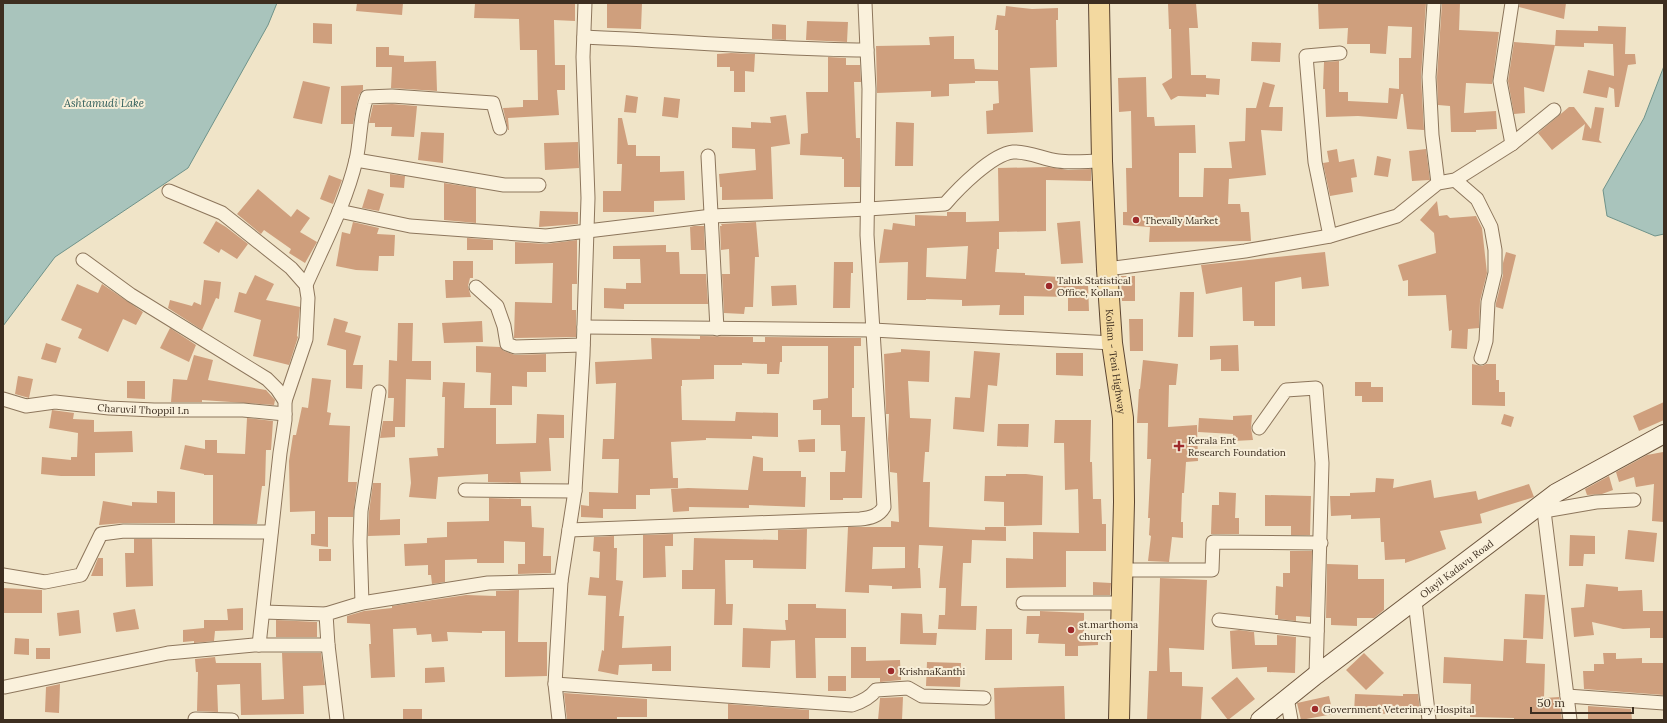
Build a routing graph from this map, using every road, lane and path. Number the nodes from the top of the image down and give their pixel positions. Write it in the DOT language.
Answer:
graph roads {
  1 [pos="585,3"];
  2 [pos="865,3"];
  3 [pos="1099,3"];
  4 [pos="1434,3"];
  5 [pos="1512,3"];
  6 [pos="584,37"];
  7 [pos="867,50"];
  8 [pos="1340,53"];
  9 [pos="1554,110"];
  10 [pos="500,128"];
  11 [pos="1512,144"];
  12 [pos="708,156"];
  13 [pos="356,160"];
  14 [pos="1102,161"];
  15 [pos="1455,180"];
  16 [pos="1438,183"];
  17 [pos="539,185"];
  18 [pos="169,191"];
  19 [pos="868,209"];
  20 [pos="339,211"];
  21 [pos="712,216"];
  22 [pos="586,230"];
  23 [pos="1330,236"];
  24 [pos="83,260"];
  25 [pos="1106,269"];
  26 [pos="306,285"];
  27 [pos="476,287"];
  28 [pos="584,327"];
  29 [pos="718,329"];
  30 [pos="873,330"];
  31 [pos="1112,343"];
  32 [pos="584,345"];
  33 [pos="1481,358"];
  34 [pos="379,392"];
  35 [pos="3,399"];
  36 [pos="285,408"];
  37 [pos="1259,428"];
  38 [pos="1664,434"];
  39 [pos="465,490"];
  40 [pos="574,491"];
  41 [pos="1634,500"];
  42 [pos="1543,507"];
  43 [pos="569,530"];
  44 [pos="271,532"];
  45 [pos="1321,543"];
  46 [pos="1122,570"];
  47 [pos="3,576"];
  48 [pos="561,581"];
  49 [pos="1415,601"];
  50 [pos="362,603"];
  51 [pos="1023,603"];
  52 [pos="1121,603"];
  53 [pos="263,612"];
  54 [pos="326,614"];
  55 [pos="1219,620"];
  56 [pos="1317,631"];
  57 [pos="259,645"];
  58 [pos="328,645"];
  59 [pos="1316,675"];
  60 [pos="556,684"];
  61 [pos="5,687"];
  62 [pos="1567,696"];
  63 [pos="984,698"];
  64 [pos="1287,698"];
  65 [pos="1664,703"];
  66 [pos="195,718"];
  67 [pos="232,720"];
  68 [pos="337,720"];
  69 [pos="559,720"];
  70 [pos="1119,720"];
  71 [pos="1260,720"];
  72 [pos="1292,720"];
  73 [pos="1429,720"];
  74 [pos="1570,720"];
  1 -- 6 [label="street"];
  2 -- 7 [label="street"];
  3 -- 14 [label="main road, Kollam - Teni Highway"];
  4 -- 16 [label="street"];
  5 -- 11 [label="street"];
  6 -- 7 [label="street"];
  6 -- 22 [label="street"];
  7 -- 19 [label="street"];
  8 -- 23 [label="street"];
  9 -- 11 [label="street"];
  10 -- 13 [label="street"];
  11 -- 15 [label="street"];
  12 -- 21 [label="street"];
  13 -- 17 [label="street"];
  13 -- 20 [label="street"];
  14 -- 19 [label="street"];
  14 -- 25 [label="main road, Kollam - Teni Highway"];
  15 -- 16 [label="street"];
  15 -- 33 [label="street"];
  16 -- 23 [label="street"];
  18 -- 26 [label="street"];
  19 -- 21 [label="street"];
  19 -- 30 [label="street"];
  20 -- 22 [label="street"];
  20 -- 26 [label="street"];
  21 -- 22 [label="street"];
  21 -- 29 [label="street"];
  22 -- 28 [label="street"];
  23 -- 25 [label="street"];
  24 -- 36 [label="street"];
  25 -- 31 [label="main road, Kollam - Teni Highway"];
  26 -- 36 [label="street"];
  27 -- 32 [label="street"];
  28 -- 29 [label="street"];
  28 -- 32 [label="street"];
  29 -- 30 [label="street"];
  30 -- 31 [label="street"];
  30 -- 43 [label="street"];
  31 -- 46 [label="main road, Kollam - Teni Highway"];
  32 -- 40 [label="street"];
  34 -- 50 [label="street"];
  35 -- 36 [label="street, Charuvil Thoppil Ln"];
  36 -- 44 [label="street"];
  37 -- 45 [label="street"];
  38 -- 42 [label="street, Olayil Kadavu Road"];
  39 -- 40 [label="street"];
  40 -- 43 [label="street"];
  41 -- 42 [label="street"];
  42 -- 49 [label="street, Olayil Kadavu Road"];
  42 -- 62 [label="street"];
  43 -- 48 [label="street"];
  44 -- 47 [label="street"];
  44 -- 53 [label="street"];
  45 -- 46 [label="street"];
  45 -- 56 [label="street"];
  46 -- 52 [label="main road, Kollam - Teni Highway"];
  48 -- 50 [label="street"];
  48 -- 60 [label="street"];
  49 -- 59 [label="street, Olayil Kadavu Road"];
  49 -- 73 [label="street"];
  50 -- 54 [label="street"];
  51 -- 52 [label="street"];
  52 -- 70 [label="main road, Kollam - Teni Highway"];
  53 -- 54 [label="street"];
  53 -- 57 [label="street"];
  54 -- 58 [label="street"];
  55 -- 56 [label="street"];
  56 -- 59 [label="street"];
  57 -- 58 [label="street"];
  57 -- 61 [label="street"];
  58 -- 68 [label="street"];
  59 -- 64 [label="street, Olayil Kadavu Road"];
  60 -- 63 [label="street"];
  60 -- 69 [label="street"];
  62 -- 65 [label="street"];
  62 -- 74 [label="street"];
  64 -- 71 [label="street, Olayil Kadavu Road"];
  64 -- 72 [label="street"];
  66 -- 67 [label="street"];
}
